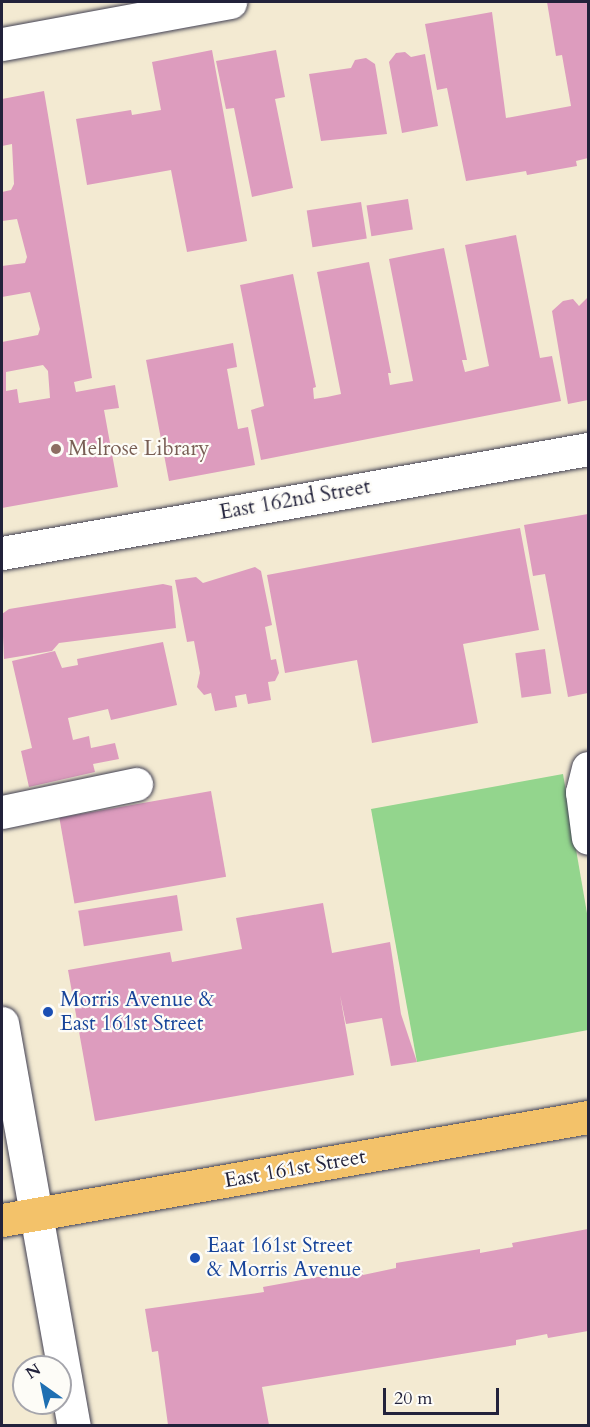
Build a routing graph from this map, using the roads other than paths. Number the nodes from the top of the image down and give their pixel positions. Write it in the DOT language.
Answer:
graph roads {
  1 [pos="230,2"];
  2 [pos="2,44"];
  3 [pos="588,449"];
  4 [pos="2,553"];
  5 [pos="588,768"];
  6 [pos="136,784"];
  7 [pos="2,812"];
  8 [pos="588,838"];
  9 [pos="2,1023"];
  10 [pos="588,1117"];
  11 [pos="35,1215"];
  12 [pos="2,1220"];
  13 [pos="74,1425"];
  1 -- 2 [label="street"];
  3 -- 4 [label="street, East 162nd Street"];
  5 -- 8 [label="street"];
  6 -- 7 [label="street"];
  9 -- 11 [label="street"];
  10 -- 11 [label="main road, East 161st Street"];
  11 -- 12 [label="main road, East 161st Street"];
  11 -- 13 [label="street"];
}
